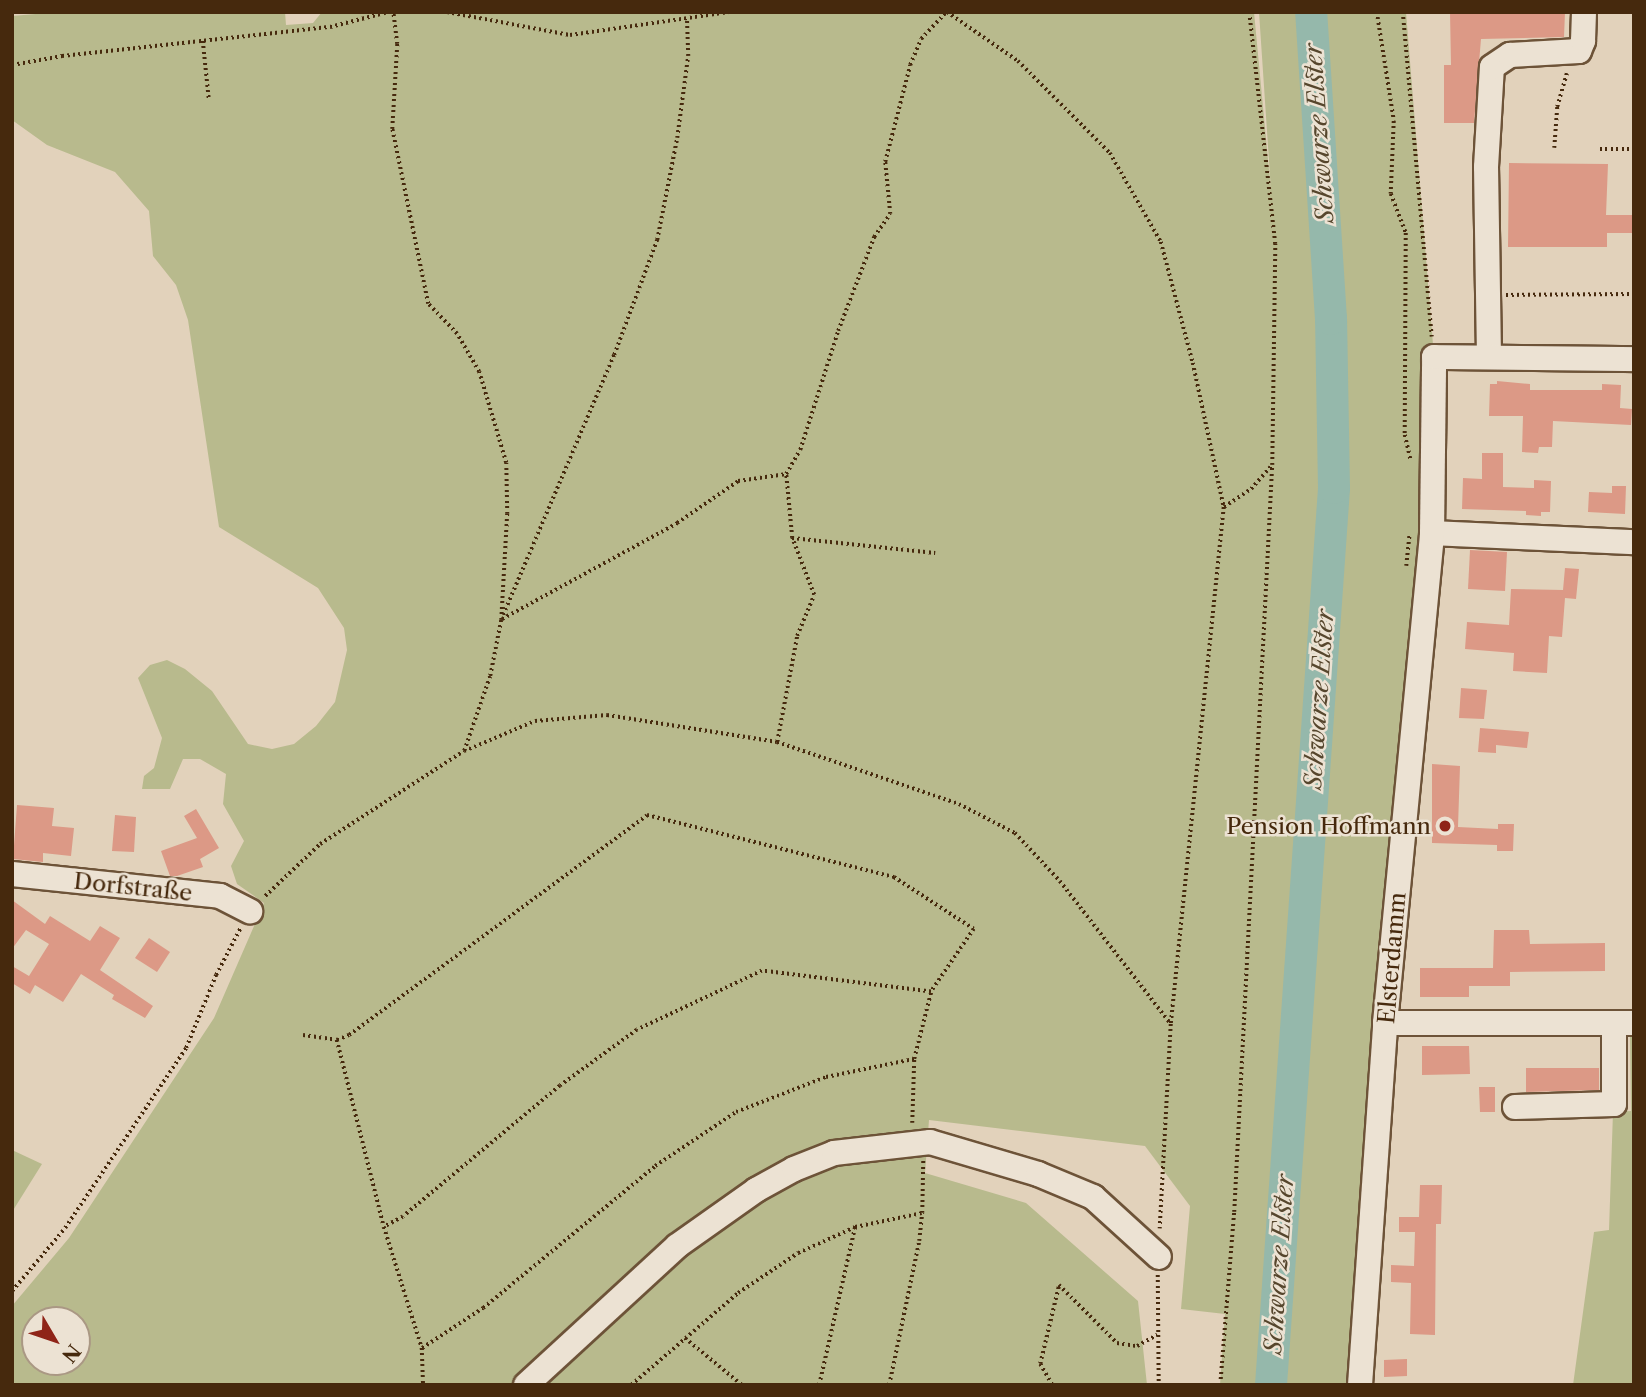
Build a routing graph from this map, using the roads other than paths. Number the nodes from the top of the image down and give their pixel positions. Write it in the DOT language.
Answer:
graph roads {
  1 [pos="1584,12"];
  2 [pos="1489,357"];
  3 [pos="1634,359"];
  4 [pos="1421,533"];
  5 [pos="1634,542"];
  6 [pos="12,874"];
  7 [pos="250,911"];
  8 [pos="1385,1023"];
  9 [pos="1624,1023"];
  10 [pos="1515,1107"];
  11 [pos="1159,1257"];
  12 [pos="526,1385"];
  13 [pos="1360,1385"];
  1 -- 2 [label="street"];
  2 -- 3 [label="street"];
  2 -- 4 [label="street, Elsterdamm"];
  4 -- 5 [label="street"];
  4 -- 8 [label="street, Elsterdamm"];
  6 -- 7 [label="street, Dorfstraße"];
  8 -- 9 [label="street"];
  8 -- 13 [label="street, Elsterdamm"];
  9 -- 10 [label="street"];
  11 -- 12 [label="street"];
}
